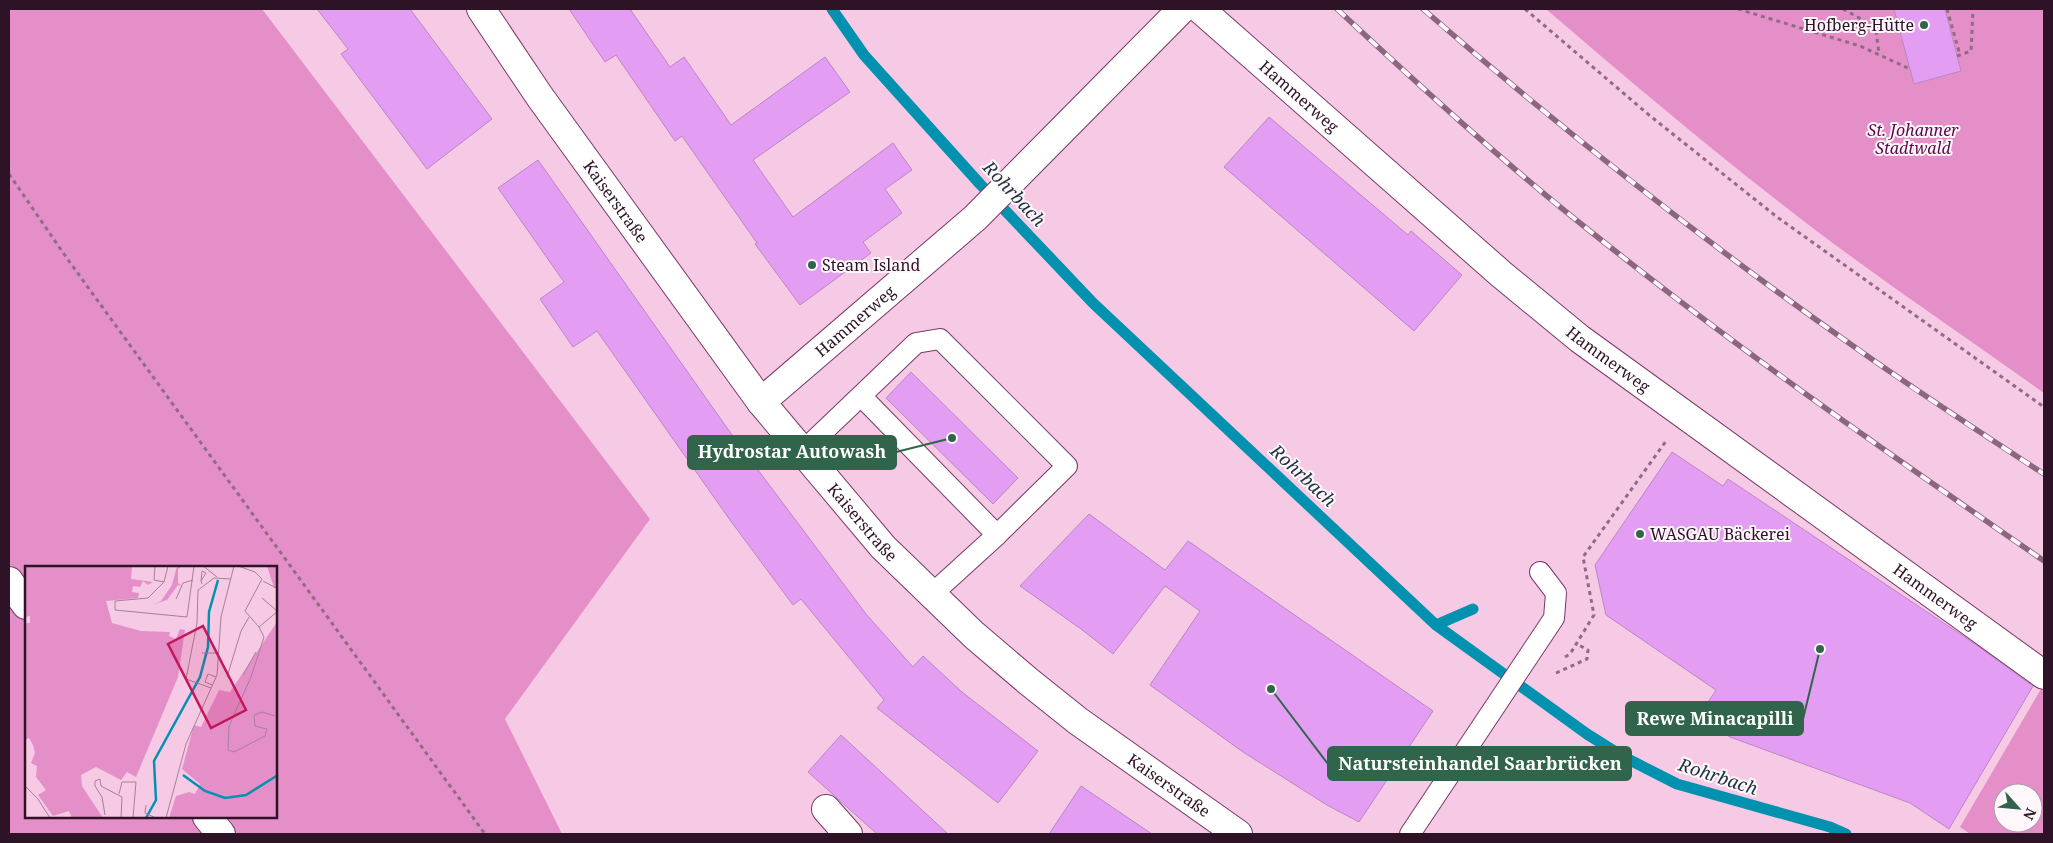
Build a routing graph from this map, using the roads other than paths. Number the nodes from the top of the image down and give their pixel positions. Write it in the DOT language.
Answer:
graph roads {
  1 [pos="480,9"];
  2 [pos="1182,9"];
  3 [pos="1200,9"];
  4 [pos="861,396"];
  5 [pos="761,402"];
  6 [pos="802,451"];
  7 [pos="997,535"];
  8 [pos="1540,572"];
  9 [pos="9,581"];
  10 [pos="931,595"];
  11 [pos="25,605"];
  12 [pos="2044,675"];
  13 [pos="826,809"];
  14 [pos="208,818"];
  15 [pos="221,834"];
  16 [pos="848,834"];
  17 [pos="1238,834"];
  18 [pos="1410,834"];
  1 -- 5 [label="street, Kaiserstraße"];
  2 -- 5 [label="street, Hammerweg"];
  3 -- 12 [label="street, Hammerweg"];
  4 -- 6 [label="lane"];
  4 -- 7 [label="lane"];
  4 -- 7 [label="lane"];
  5 -- 6 [label="street, Kaiserstraße"];
  6 -- 10 [label="street, Kaiserstraße"];
  7 -- 10 [label="lane"];
  8 -- 18 [label="lane"];
  9 -- 11 [label="street"];
  10 -- 17 [label="street, Kaiserstraße"];
  13 -- 16 [label="street"];
  14 -- 15 [label="street"];
}
